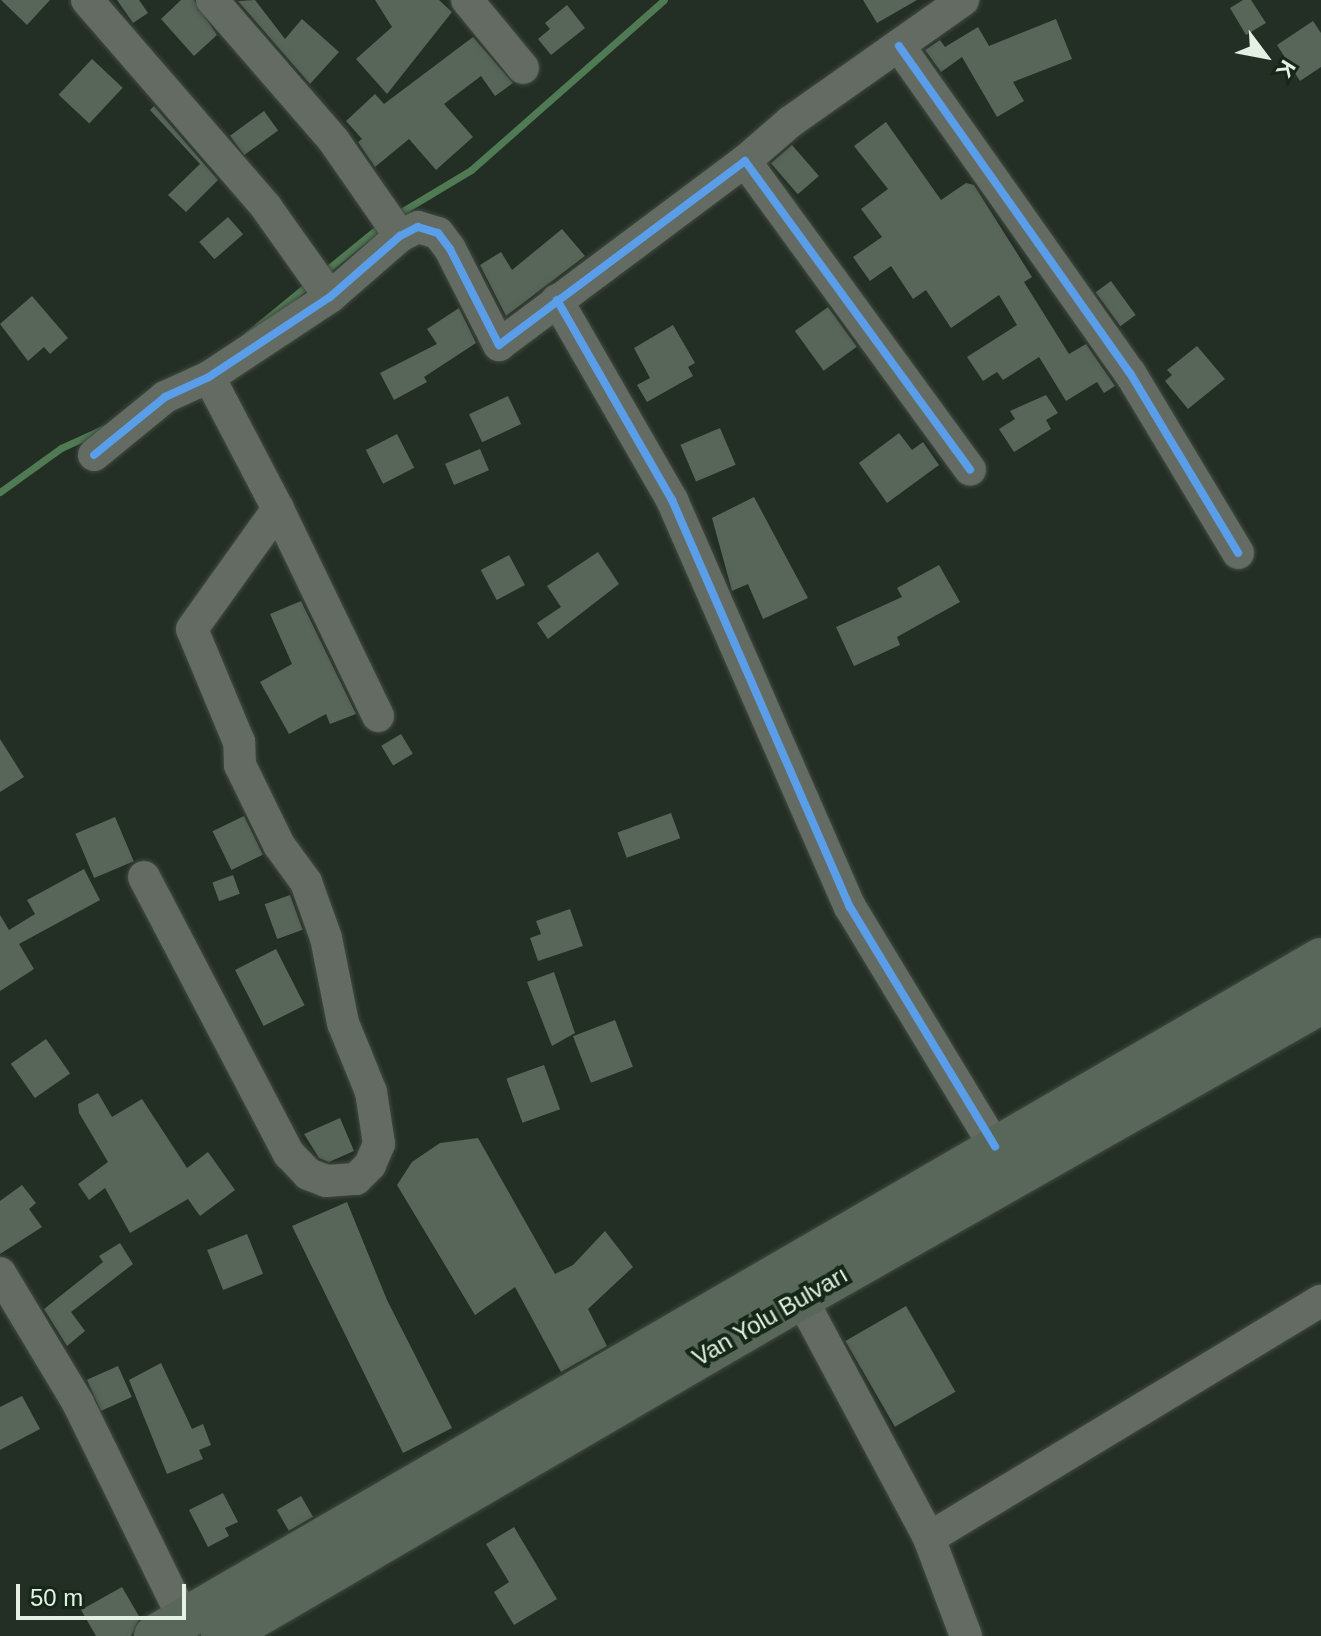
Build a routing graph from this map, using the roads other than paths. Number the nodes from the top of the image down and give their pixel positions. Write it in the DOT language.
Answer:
graph roads {
  1 [pos="87,0"];
  2 [pos="212,0"];
  3 [pos="467,0"];
  4 [pos="963,0"];
  5 [pos="899,46"];
  6 [pos="523,68"];
  7 [pos="745,161"];
  8 [pos="392,222"];
  9 [pos="330,297"];
  10 [pos="557,300"];
  11 [pos="209,377"];
  12 [pos="94,455"];
  13 [pos="970,470"];
  14 [pos="278,509"];
  15 [pos="1238,553"];
  16 [pos="378,716"];
  17 [pos="144,877"];
  18 [pos="1321,959"];
  19 [pos="1321,1003"];
  20 [pos="995,1146"];
  21 [pos="0,1273"];
  22 [pos="801,1298"];
  23 [pos="1321,1301"];
  24 [pos="929,1538"];
  25 [pos="169,1627"];
  26 [pos="222,1636"];
  27 [pos="966,1636"];
  1 -- 9 [label="street"];
  2 -- 8 [label="street"];
  3 -- 6 [label="street"];
  4 -- 5 [label="street"];
  5 -- 7 [label="street"];
  5 -- 15 [label="street"];
  7 -- 10 [label="street"];
  7 -- 13 [label="street"];
  8 -- 9 [label="street"];
  8 -- 10 [label="street"];
  9 -- 11 [label="street"];
  10 -- 20 [label="street"];
  11 -- 12 [label="street"];
  11 -- 14 [label="street"];
  14 -- 16 [label="street"];
  14 -- 17 [label="street"];
  18 -- 20 [label="main road"];
  19 -- 22 [label="main road, Van Yolu Bulvarı"];
  20 -- 25 [label="main road"];
  21 -- 25 [label="street"];
  22 -- 24 [label="street"];
  22 -- 26 [label="main road, Van Yolu Bulvarı"];
  23 -- 24 [label="street"];
  24 -- 27 [label="street"];
}
